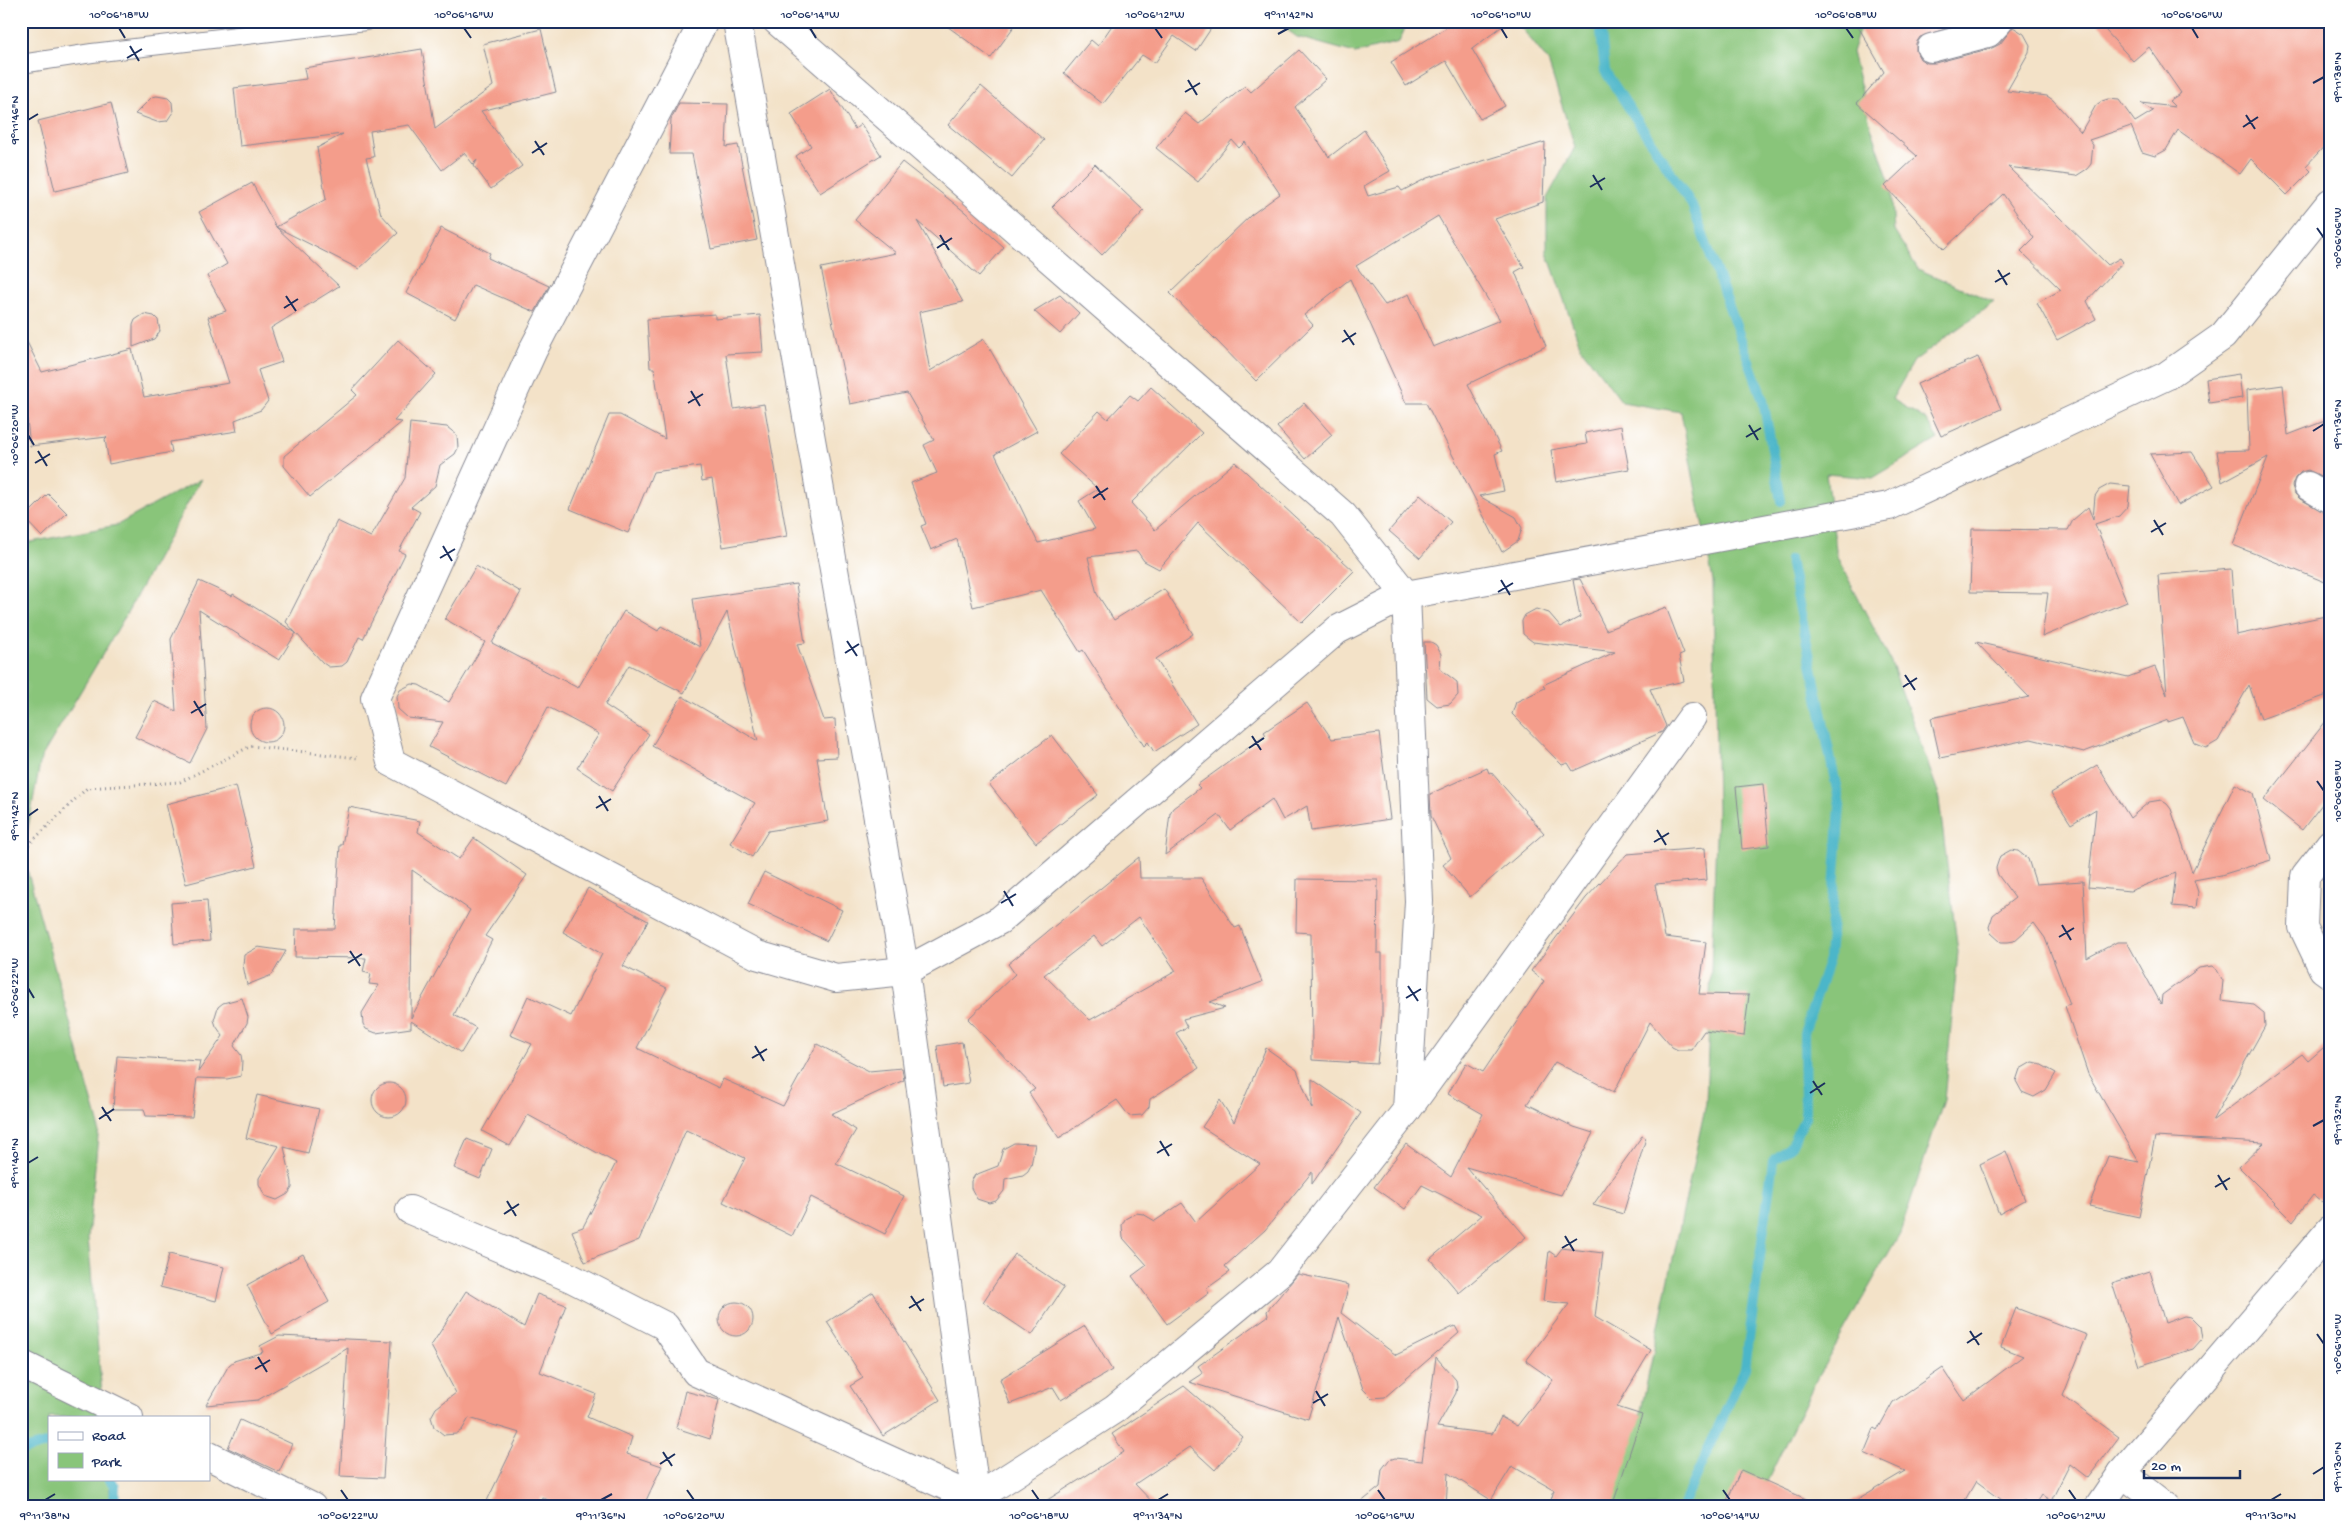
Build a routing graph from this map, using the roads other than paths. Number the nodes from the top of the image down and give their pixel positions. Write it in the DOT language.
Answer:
graph roads {
  1 [pos="366,21"];
  2 [pos="704,21"];
  3 [pos="736,21"];
  4 [pos="777,21"];
  5 [pos="1999,21"];
  6 [pos="1931,48"];
  7 [pos="21,64"];
  8 [pos="2330,203"];
  9 [pos="1406,595"];
  10 [pos="1692,717"];
  11 [pos="2330,844"];
  12 [pos="905,971"];
  13 [pos="2330,974"];
  14 [pos="1406,1110"];
  15 [pos="410,1210"];
  16 [pos="2330,1230"];
  17 [pos="21,1364"];
  18 [pos="126,1416"];
  19 [pos="210,1456"];
  20 [pos="2122,1473"];
  21 [pos="976,1503"];
  22 [pos="312,1507"];
  23 [pos="2099,1507"];
  24 [pos="2166,1507"];
  1 -- 7 [label="lane"];
  2 -- 12 [label="street"];
  3 -- 12 [label="street"];
  4 -- 9 [label="street"];
  5 -- 6 [label="street"];
  8 -- 9 [label="street"];
  9 -- 12 [label="street"];
  9 -- 14 [label="street"];
  10 -- 14 [label="street"];
  11 -- 13 [label="street"];
  12 -- 21 [label="street"];
  14 -- 21 [label="street"];
  15 -- 21 [label="street"];
  16 -- 20 [label="street"];
  17 -- 18 [label="street"];
  19 -- 22 [label="street"];
  20 -- 23 [label="street"];
  20 -- 24 [label="street"];
}
